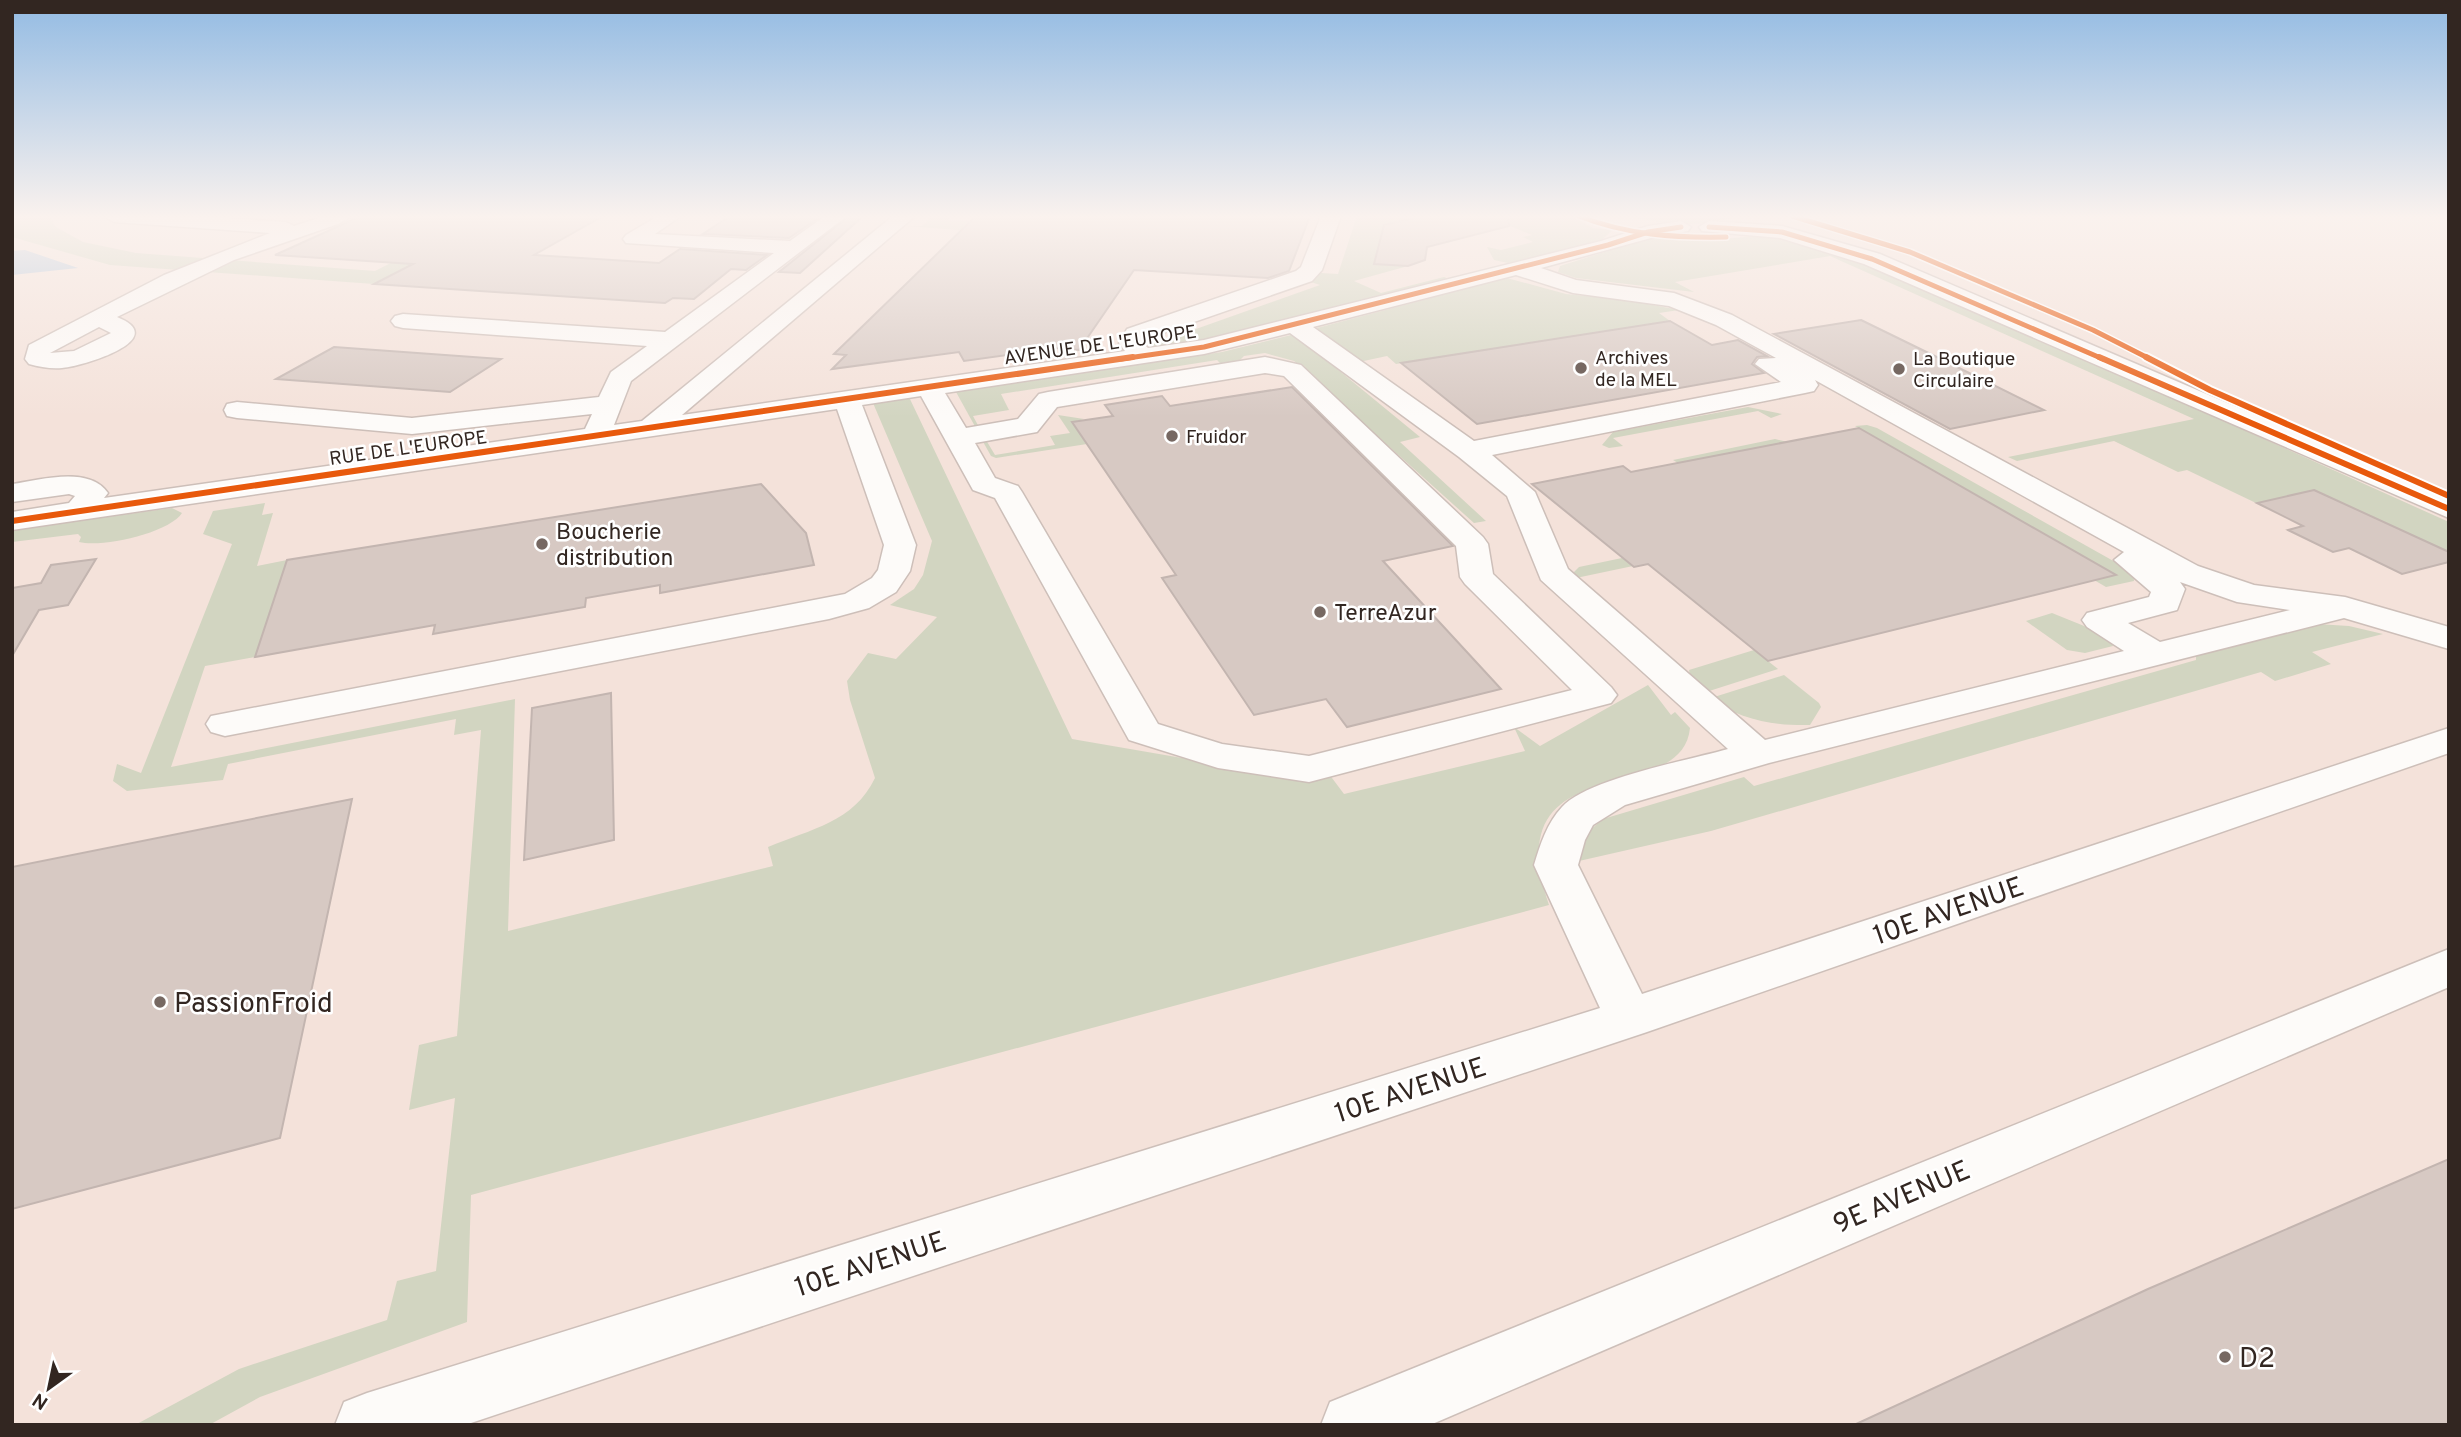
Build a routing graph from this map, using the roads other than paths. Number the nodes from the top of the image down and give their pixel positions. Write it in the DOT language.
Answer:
graph roads {
  1 [pos="174,283"];
  2 [pos="747,283"];
  3 [pos="824,283"];
  4 [pos="1284,283"];
  5 [pos="1460,283"];
  6 [pos="1564,283"];
  7 [pos="1930,283"];
  8 [pos="1964,283"];
  9 [pos="99,318"];
  10 [pos="403,321"];
  11 [pos="1296,326"];
  12 [pos="1709,331"];
  13 [pos="670,340"];
  14 [pos="1141,356"];
  15 [pos="1805,385"];
  16 [pos="929,387"];
  17 [pos="847,400"];
  18 [pos="609,404"];
  19 [pos="808,406"];
  20 [pos="237,410"];
  21 [pos="649,429"];
  22 [pos="596,437"];
  23 [pos="959,437"];
  24 [pos="2286,438"];
  25 [pos="1469,451"];
  26 [pos="12,493"];
  27 [pos="2449,509"];
  28 [pos="78,512"];
  29 [pos="12,521"];
  30 [pos="2345,607"];
  31 [pos="2449,638"];
  32 [pos="2155,655"];
  33 [pos="225,724"];
  34 [pos="2449,740"];
  35 [pos="1757,754"];
  36 [pos="2449,967"];
  37 [pos="1629,1018"];
  38 [pos="367,1425"];
  39 [pos="1353,1425"];
  1 -- 9 [label="street"];
  2 -- 13 [label="street"];
  3 -- 21 [label="street"];
  4 -- 14 [label="street"];
  5 -- 11 [label="street, AVENUE DE L'EUROPE"];
  6 -- 30 [label="street"];
  7 -- 24 [label="street"];
  8 -- 24 [label="street"];
  10 -- 13 [label="street"];
  11 -- 14 [label="street, AVENUE DE L'EUROPE"];
  11 -- 25 [label="street"];
  12 -- 15 [label="street"];
  13 -- 18 [label="street"];
  14 -- 16 [label="street, AVENUE DE L'EUROPE"];
  15 -- 25 [label="street"];
  15 -- 32 [label="street"];
  16 -- 17 [label="street, AVENUE DE L'EUROPE"];
  16 -- 23 [label="street"];
  17 -- 19 [label="street, AVENUE DE L'EUROPE"];
  17 -- 33 [label="street"];
  18 -- 20 [label="street"];
  18 -- 22 [label="street"];
  19 -- 21 [label="street, RUE DE L'EUROPE"];
  21 -- 22 [label="street, RUE DE L'EUROPE"];
  22 -- 28 [label="street, RUE DE L'EUROPE"];
  23 -- 23 [label="street"];
  24 -- 27 [label="street"];
  25 -- 35 [label="street"];
  26 -- 28 [label="street"];
  28 -- 29 [label="street, RUE DE L'EUROPE"];
  30 -- 31 [label="street"];
  30 -- 32 [label="street"];
  32 -- 35 [label="street"];
  34 -- 37 [label="street, 10E AVENUE"];
  35 -- 37 [label="street"];
  36 -- 39 [label="street, 9E AVENUE"];
  37 -- 38 [label="street, 10E AVENUE"];
}
